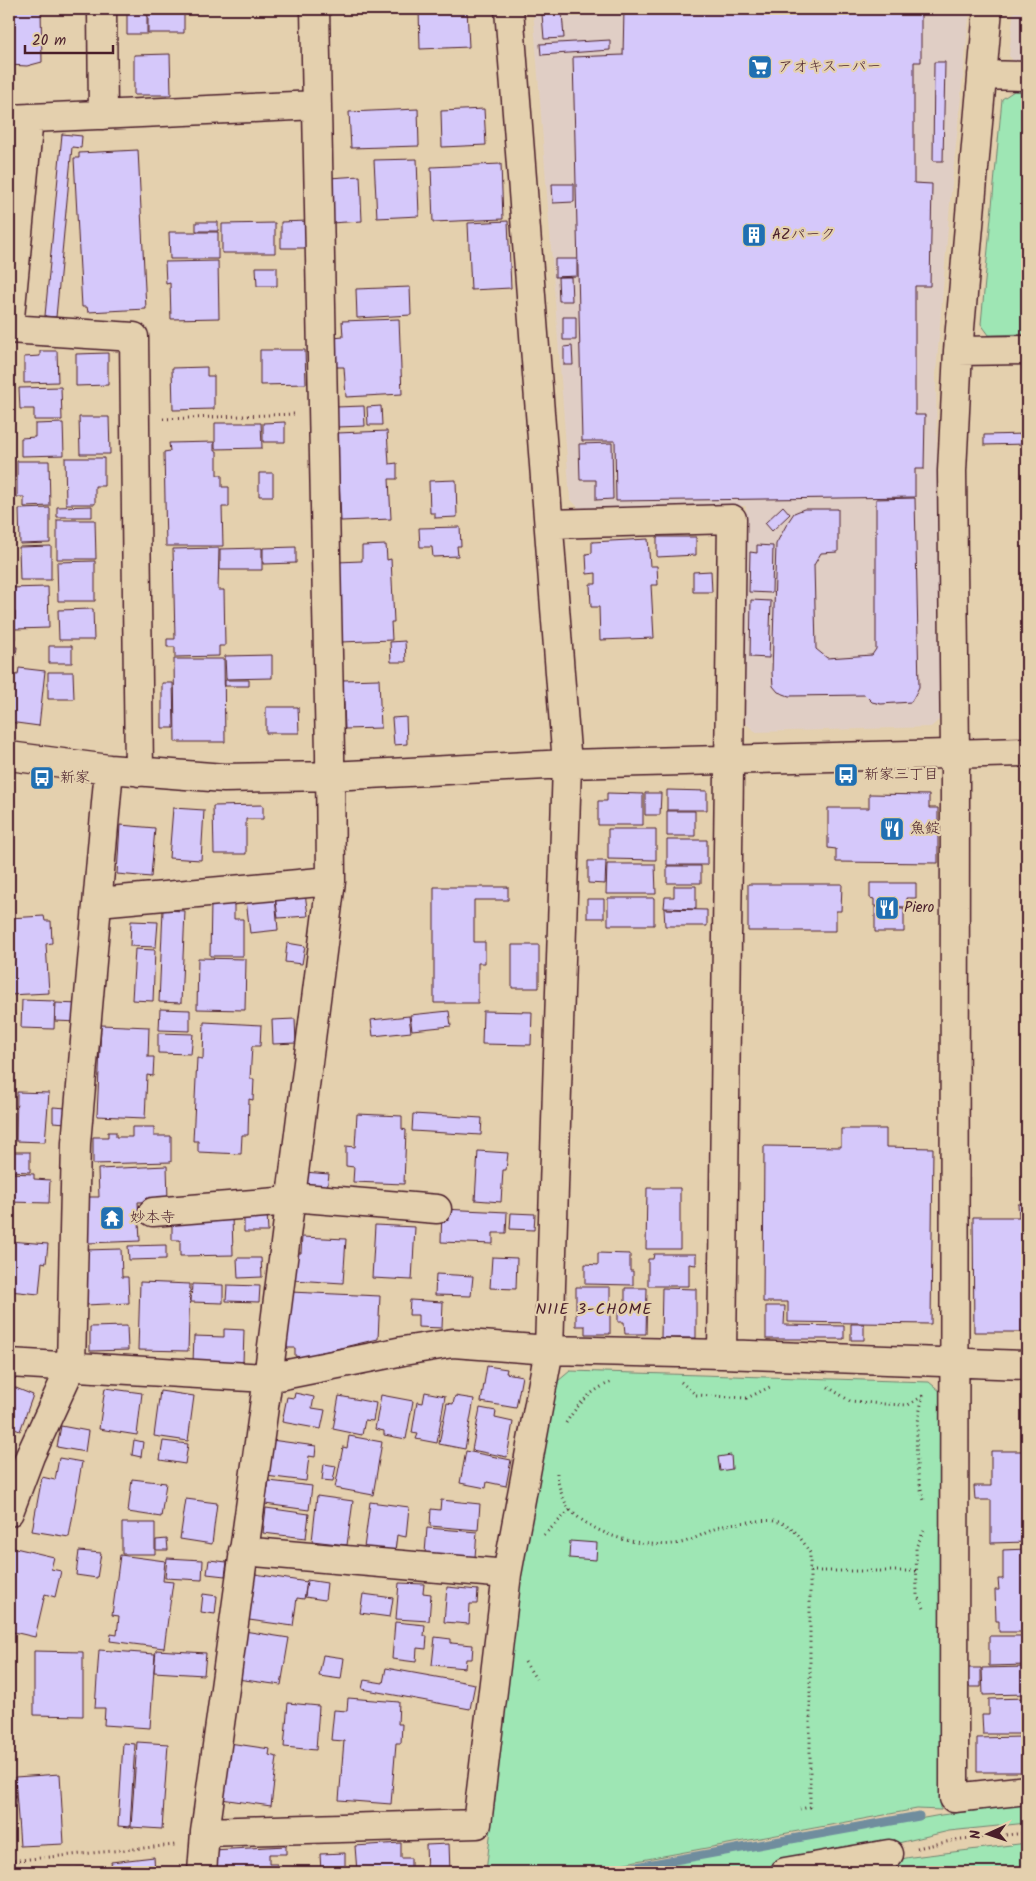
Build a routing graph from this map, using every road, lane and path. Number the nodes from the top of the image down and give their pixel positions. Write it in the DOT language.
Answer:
graph roads {
  1 [pos="102,9"];
  2 [pos="315,9"];
  3 [pos="509,9"];
  4 [pos="988,9"];
  5 [pos="982,75"];
  6 [pos="1027,76"];
  7 [pos="317,105"];
  8 [pos="103,115"];
  9 [pos="19,119"];
  10 [pos="9,328"];
  11 [pos="958,350"];
  12 [pos="1027,350"];
  13 [pos="323,413"];
  14 [pos="135,420"];
  15 [pos="548,524"];
  16 [pos="1027,752"];
  17 [pos="955,753"];
  18 [pos="9,756"];
  19 [pos="729,761"];
  20 [pos="567,764"];
  21 [pos="109,769"];
  22 [pos="139,772"];
  23 [pos="330,776"];
  24 [pos="331,881"];
  25 [pos="98,902"];
  26 [pos="290,1199"];
  27 [pos="437,1209"];
  28 [pos="153,1212"];
  29 [pos="548,1350"];
  30 [pos="722,1354"];
  31 [pos="9,1363"];
  32 [pos="954,1364"];
  33 [pos="1027,1366"];
  34 [pos="71,1367"];
  35 [pos="268,1378"];
  36 [pos="676,1378"];
  37 [pos="618,1379"];
  38 [pos="822,1384"];
  39 [pos="773,1385"];
  40 [pos="923,1396"];
  41 [pos="564,1428"];
  42 [pos="557,1467"];
  43 [pos="570,1510"];
  44 [pos="9,1512"];
  45 [pos="543,1536"];
  46 [pos="243,1551"];
  47 [pos="810,1571"];
  48 [pos="916,1571"];
  49 [pos="507,1574"];
  50 [pos="526,1653"];
  51 [pos="536,1678"];
  52 [pos="1027,1790"];
  53 [pos="800,1809"];
  54 [pos="1027,1833"];
  55 [pos="204,1837"];
  56 [pos="889,1854"];
  57 [pos="9,1861"];
  58 [pos="202,1872"];
  59 [pos="785,1872"];
  1 -- 8 [label="street"];
  2 -- 7 [label="street"];
  3 -- 15 [label="street"];
  4 -- 5 [label="street"];
  5 -- 6 [label="street"];
  5 -- 11 [label="street"];
  7 -- 8 [label="street"];
  7 -- 13 [label="street"];
  8 -- 9 [label="street"];
  9 -- 10 [label="street"];
  10 -- 14 [label="street"];
  11 -- 12 [label="street"];
  11 -- 17 [label="street"];
  13 -- 14 [label="path"];
  13 -- 23 [label="street"];
  14 -- 22 [label="street"];
  15 -- 19 [label="street"];
  15 -- 20 [label="street"];
  16 -- 17 [label="street"];
  17 -- 19 [label="street"];
  17 -- 32 [label="street"];
  18 -- 21 [label="street"];
  19 -- 20 [label="street"];
  19 -- 30 [label="street"];
  20 -- 23 [label="street"];
  20 -- 29 [label="street"];
  21 -- 22 [label="street"];
  21 -- 25 [label="street"];
  22 -- 23 [label="street"];
  23 -- 24 [label="street"];
  24 -- 25 [label="street"];
  24 -- 26 [label="street"];
  25 -- 34 [label="street"];
  26 -- 27 [label="street"];
  26 -- 28 [label="street"];
  26 -- 35 [label="street"];
  29 -- 30 [label="street"];
  29 -- 35 [label="street"];
  29 -- 49 [label="street"];
  30 -- 32 [label="street"];
  31 -- 34 [label="street"];
  32 -- 33 [label="street"];
  32 -- 52 [label="street"];
  34 -- 35 [label="street"];
  34 -- 44 [label="street"];
  35 -- 46 [label="street"];
  36 -- 39 [label="path"];
  37 -- 41 [label="path"];
  38 -- 40 [label="path"];
  42 -- 43 [label="path"];
  43 -- 45 [label="path"];
  43 -- 47 [label="path"];
  46 -- 49 [label="street"];
  46 -- 55 [label="street"];
  47 -- 48 [label="path"];
  47 -- 53 [label="path"];
  49 -- 55 [label="street"];
  50 -- 51 [label="path"];
  54 -- 56 [label="path"];
  55 -- 57 [label="path"];
  55 -- 58 [label="street"];
  56 -- 59 [label="street"];
}
